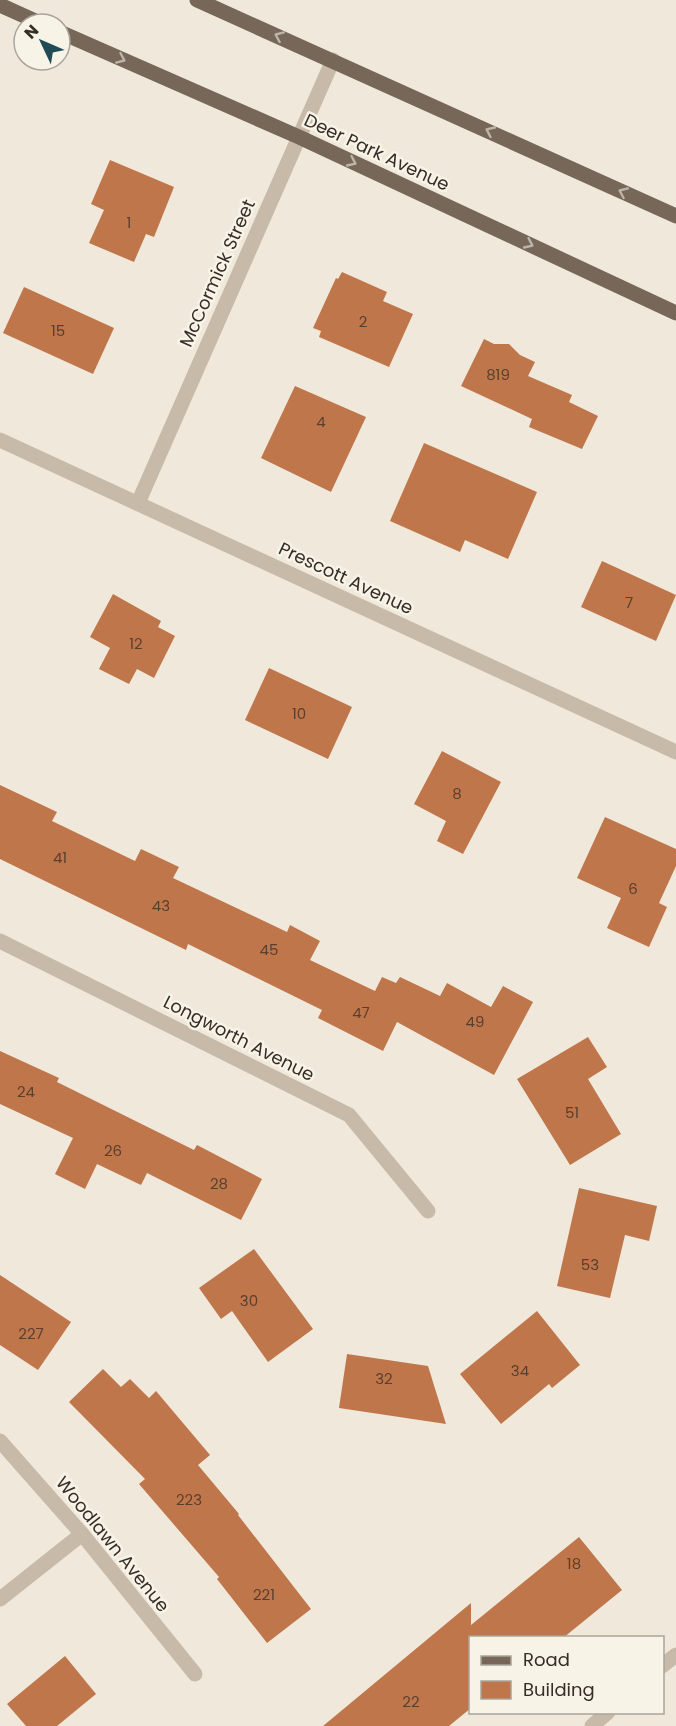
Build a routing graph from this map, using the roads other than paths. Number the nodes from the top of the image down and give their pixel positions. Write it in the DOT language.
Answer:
graph roads {
  1 [pos="197,0"];
  2 [pos="0,5"];
  3 [pos="15,12"];
  4 [pos="72,37"];
  5 [pos="333,60"];
  6 [pos="299,137"];
  7 [pos="676,216"];
  8 [pos="676,313"];
  9 [pos="0,440"];
  10 [pos="138,503"];
  11 [pos="676,752"];
  12 [pos="0,940"];
  13 [pos="428,1211"];
  14 [pos="0,1441"];
  15 [pos="82,1534"];
  16 [pos="0,1599"];
  17 [pos="676,1655"];
  18 [pos="664,1665"];
  19 [pos="195,1674"];
  20 [pos="607,1714"];
  21 [pos="592,1726"];
  5 -- 1 [label="main road, one-way"];
  2 -- 3 [label="main road"];
  4 -- 6 [label="main road, Deer Park Avenue, one-way"];
  5 -- 6 [label="street, McCormick Street"];
  7 -- 5 [label="main road, one-way"];
  6 -- 8 [label="main road, Deer Park Avenue, one-way"];
  6 -- 10 [label="street, McCormick Street"];
  9 -- 10 [label="street, Prescott Avenue"];
  10 -- 11 [label="street, Prescott Avenue"];
  12 -- 13 [label="street, Longworth Avenue"];
  14 -- 15 [label="street, Woodlawn Avenue"];
  15 -- 16 [label="street"];
  15 -- 19 [label="street, Woodlawn Avenue"];
  17 -- 18 [label="street"];
  20 -- 21 [label="street"];
}
